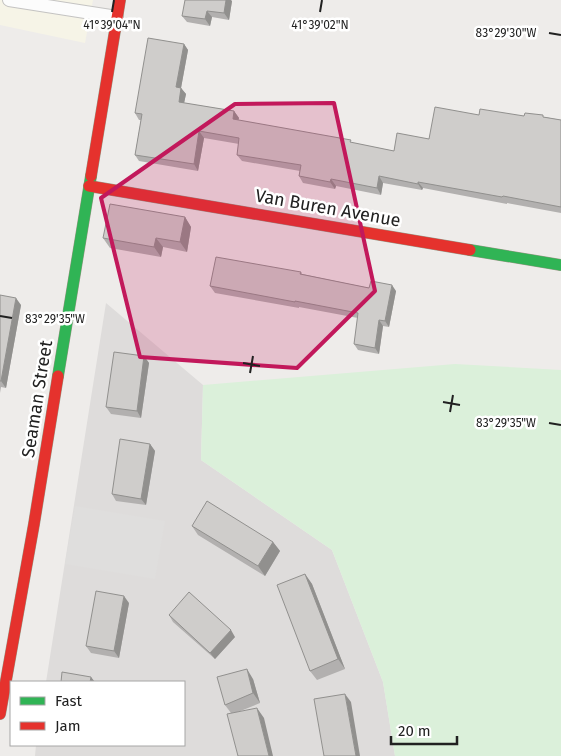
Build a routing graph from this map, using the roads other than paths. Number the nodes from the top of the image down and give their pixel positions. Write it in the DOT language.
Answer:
graph roads {
  1 [pos="9,0"];
  2 [pos="120,0"];
  3 [pos="117,17"];
  4 [pos="89,186"];
  5 [pos="561,265"];
  6 [pos="0,714"];
  1 -- 3 [label="lane"];
  2 -- 3 [label="street, Seaman Street"];
  3 -- 4 [label="street, Seaman Street"];
  4 -- 5 [label="street, Van Buren Avenue"];
  4 -- 6 [label="street, Seaman Street"];
}
